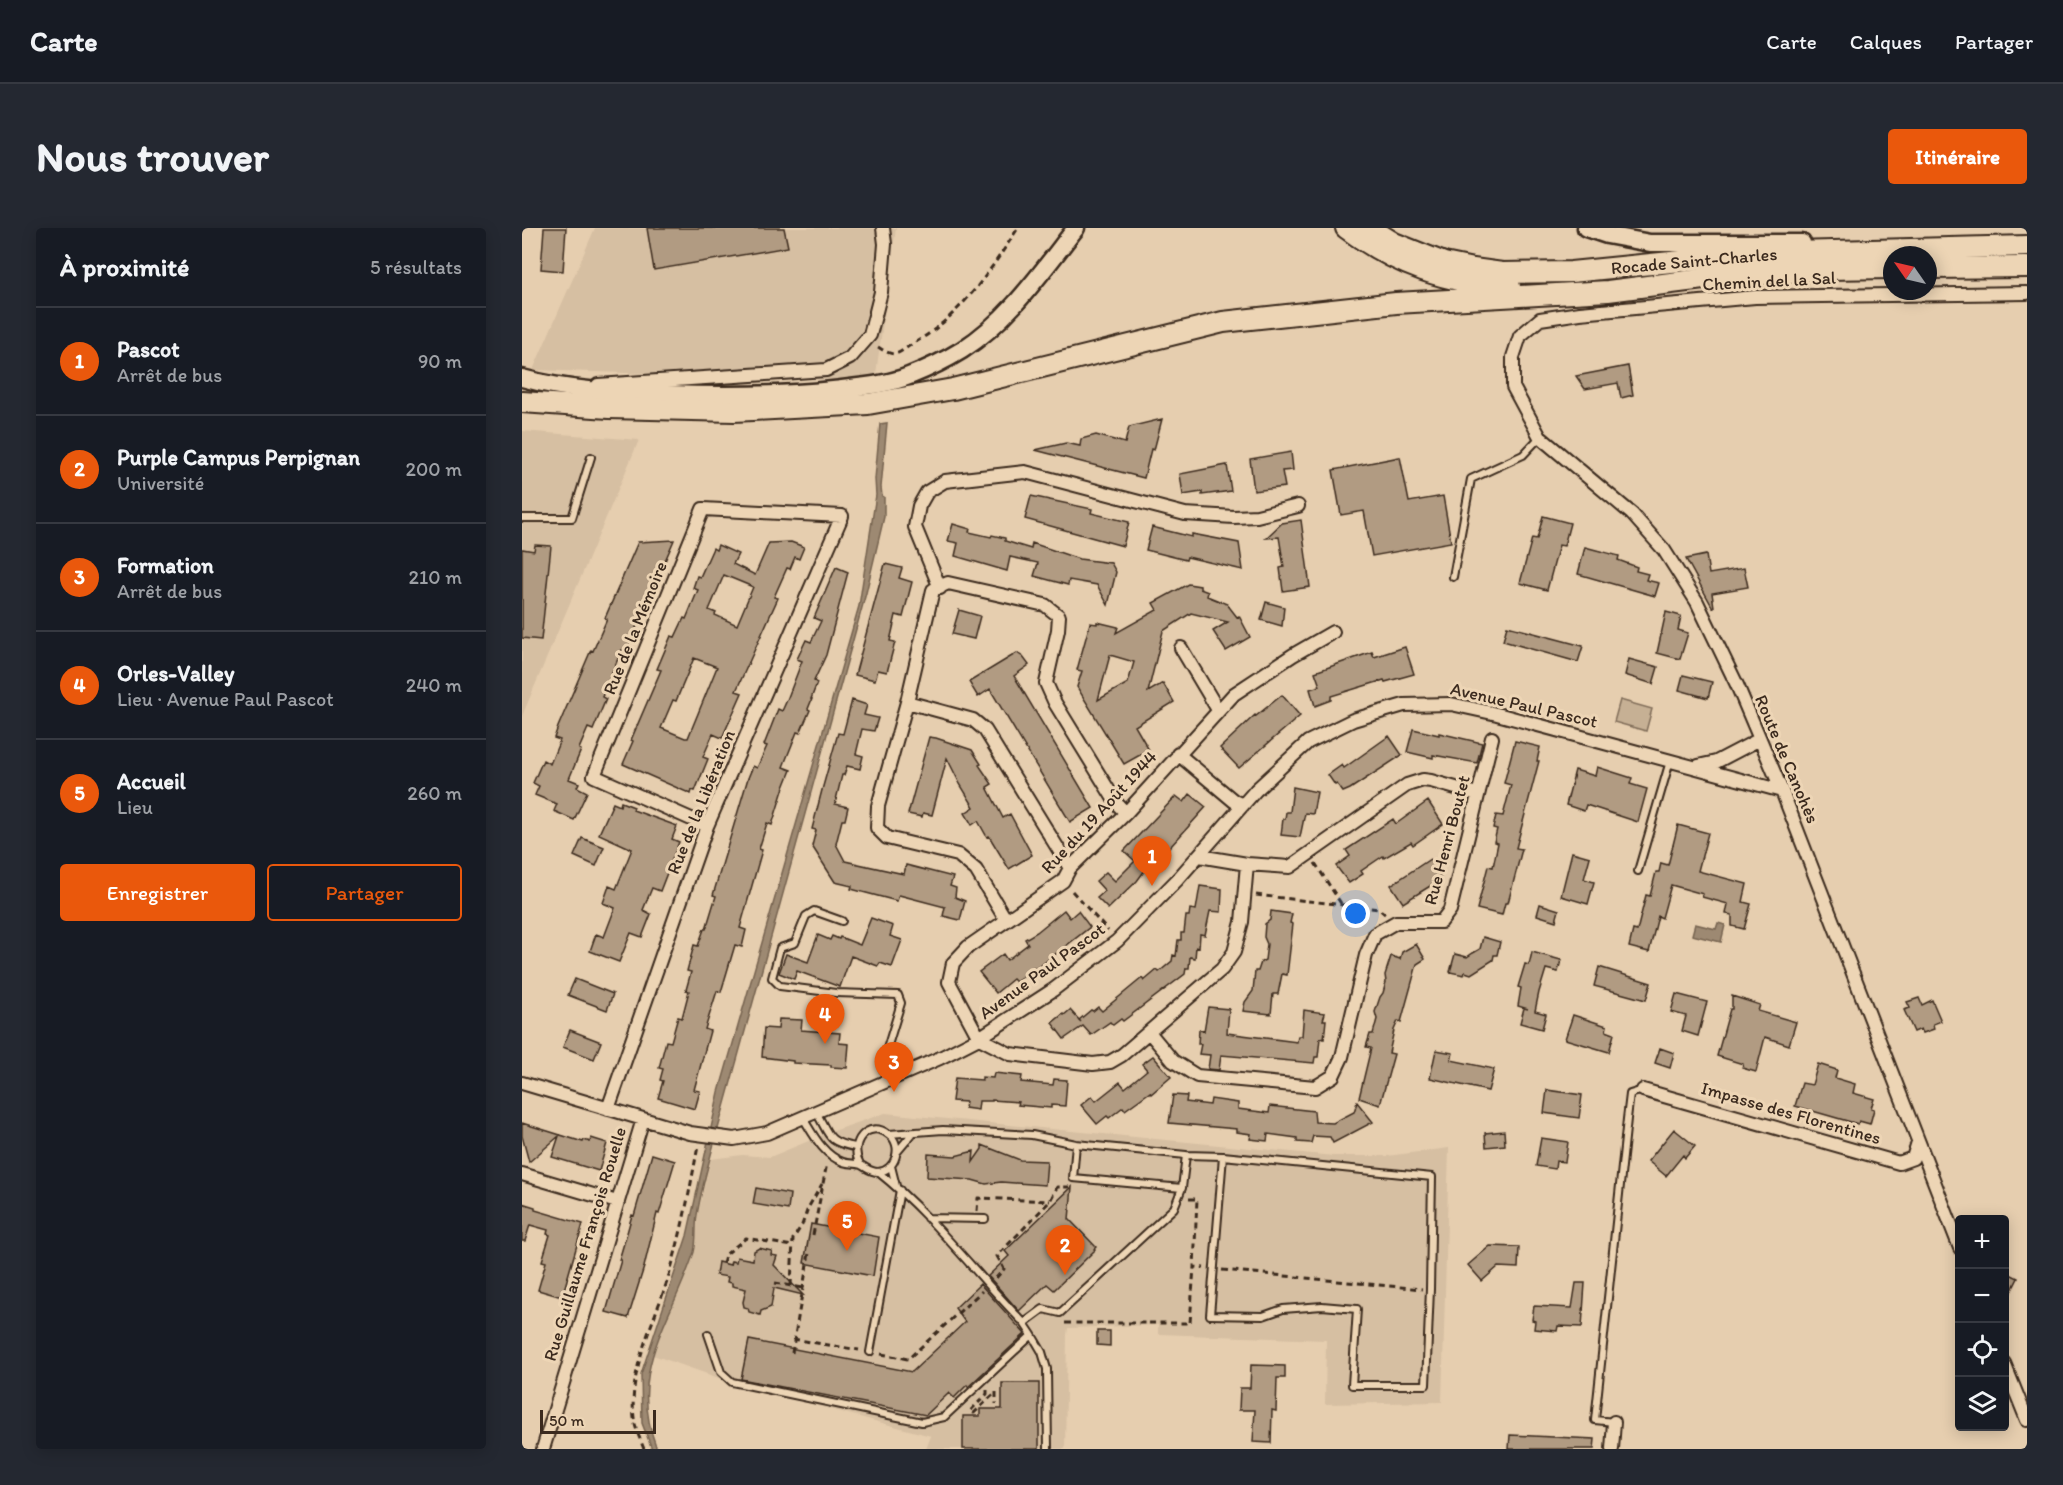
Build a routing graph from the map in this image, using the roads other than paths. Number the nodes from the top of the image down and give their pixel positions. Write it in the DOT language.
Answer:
graph roads {
  1 [pos="883,228"];
  2 [pos="1076,228"];
  3 [pos="1346,228"];
  4 [pos="1370,228"];
  5 [pos="1586,228"];
  6 [pos="1986,246"];
  7 [pos="2027,246"];
  8 [pos="2027,267"];
  9 [pos="1883,268"];
  10 [pos="1937,268"];
  11 [pos="1838,269"];
  12 [pos="2027,293"];
  13 [pos="1520,336"];
  14 [pos="522,378"];
  15 [pos="574,388"];
  16 [pos="522,402"];
  17 [pos="1540,437"];
  18 [pos="591,457"];
  19 [pos="1298,506"];
  20 [pos="842,516"];
  21 [pos="522,518"];
  22 [pos="1453,577"];
  23 [pos="940,588"];
  24 [pos="1333,632"];
  25 [pos="1181,648"];
  26 [pos="907,702"];
  27 [pos="1218,710"];
  28 [pos="1492,738"];
  29 [pos="1760,739"];
  30 [pos="1178,754"];
  31 [pos="1670,761"];
  32 [pos="1694,766"];
  33 [pos="1782,791"];
  34 [pos="1477,794"];
  35 [pos="1243,806"];
  36 [pos="1126,813"];
  37 [pos="707,826"];
  38 [pos="1199,856"];
  39 [pos="1247,864"];
  40 [pos="1070,868"];
  41 [pos="1638,871"];
  42 [pos="1006,920"];
  43 [pos="842,921"];
  44 [pos="1149,1032"];
  45 [pos="979,1038"];
  46 [pos="887,1080"];
  47 [pos="522,1083"];
  48 [pos="1643,1090"];
  49 [pos="608,1108"];
  50 [pos="816,1112"];
  51 [pos="803,1118"];
  52 [pos="643,1119"];
  53 [pos="913,1133"];
  54 [pos="889,1134"];
  55 [pos="1918,1142"];
  56 [pos="1076,1144"];
  57 [pos="855,1147"];
  58 [pos="897,1152"];
  59 [pos="1186,1155"];
  60 [pos="1223,1156"];
  61 [pos="860,1164"];
  62 [pos="891,1166"];
  63 [pos="878,1172"];
  64 [pos="522,1174"];
  65 [pos="1182,1188"];
  66 [pos="898,1189"];
  67 [pos="616,1202"];
  68 [pos="927,1218"];
  69 [pos="985,1219"];
  70 [pos="1955,1238"];
  71 [pos="1023,1323"];
  72 [pos="708,1334"];
  73 [pos="1032,1335"];
  74 [pos="870,1352"];
  75 [pos="2009,1375"];
  76 [pos="2027,1420"];
  77 [pos="1614,1422"];
  78 [pos="543,1449"];
  79 [pos="1048,1449"];
  80 [pos="1612,1449"];
  1 -- 15 [label="street"];
  2 -- 15 [label="main road"];
  3 -- 11 [label="main road, Rocade Saint-Charles"];
  4 -- 6 [label="main road, Rocade Saint-Charles"];
  5 -- 6 [label="main road"];
  6 -- 7 [label="main road, Rocade Saint-Charles"];
  8 -- 10 [label="main road"];
  9 -- 11 [label="main road, Rocade Saint-Charles"];
  11 -- 16 [label="main road"];
  12 -- 13 [label="street, Chemin del la Sal"];
  13 -- 17 [label="street, Route de Canohès"];
  14 -- 15 [label="main road"];
  17 -- 22 [label="lane"];
  17 -- 29 [label="street, Route de Canohès"];
  18 -- 21 [label="lane"];
  19 -- 23 [label="street"];
  20 -- 37 [label="street, Rue de la Libération"];
  20 -- 37 [label="street, Rue de la Mémoire"];
  23 -- 26 [label="street"];
  23 -- 36 [label="street"];
  24 -- 27 [label="street, Rue du 19 Août 1944"];
  25 -- 27 [label="street"];
  26 -- 40 [label="street"];
  26 -- 42 [label="street"];
  27 -- 30 [label="street, Rue du 19 Août 1944"];
  28 -- 34 [label="street, Rue Henri Boutet"];
  29 -- 32 [label="street, Avenue Paul Pascot"];
  29 -- 33 [label="street, Route de Canohès"];
  30 -- 35 [label="street"];
  30 -- 36 [label="street, Rue du 19 Août 1944"];
  31 -- 32 [label="street, Avenue Paul Pascot"];
  31 -- 35 [label="street, Avenue Paul Pascot"];
  31 -- 41 [label="lane"];
  32 -- 33 [label="street, Avenue Paul Pascot"];
  33 -- 55 [label="street, Route de Canohès"];
  34 -- 39 [label="street"];
  34 -- 44 [label="street, Rue Henri Boutet"];
  35 -- 38 [label="street, Avenue Paul Pascot"];
  36 -- 40 [label="street, Rue du 19 Août 1944"];
  37 -- 49 [label="street, Rue de la Libération"];
  38 -- 39 [label="street"];
  38 -- 45 [label="street, Avenue Paul Pascot"];
  39 -- 44 [label="street"];
  40 -- 42 [label="street, Rue du 19 Août 1944"];
  42 -- 45 [label="street, Rue du 19 Août 1944"];
  43 -- 46 [label="lane"];
  44 -- 45 [label="street"];
  45 -- 46 [label="street, Avenue Paul Pascot"];
  46 -- 50 [label="street, Avenue Paul Pascot"];
  47 -- 49 [label="street, Avenue Paul Pascot"];
  48 -- 55 [label="street, Impasse des Florentines"];
  48 -- 77 [label="lane"];
  49 -- 52 [label="street, Avenue Paul Pascot"];
  50 -- 51 [label="street, Avenue Paul Pascot"];
  50 -- 57 [label="lane"];
  51 -- 52 [label="street, Avenue Paul Pascot"];
  51 -- 61 [label="lane"];
  52 -- 67 [label="street, Rue Guillaume François Rouelle"];
  53 -- 54 [label="lane"];
  53 -- 56 [label="lane"];
  53 -- 58 [label="lane"];
  54 -- 57 [label="lane"];
  54 -- 58 [label="lane"];
  55 -- 70 [label="street, Route de Canohès"];
  56 -- 59 [label="lane"];
  56 -- 65 [label="lane"];
  57 -- 61 [label="lane"];
  58 -- 62 [label="lane"];
  59 -- 60 [label="lane"];
  59 -- 65 [label="lane"];
  60 -- 60 [label="lane"];
  61 -- 63 [label="lane"];
  62 -- 63 [label="lane"];
  62 -- 66 [label="lane"];
  63 -- 66 [label="lane"];
  64 -- 67 [label="street"];
  65 -- 71 [label="lane"];
  66 -- 68 [label="lane"];
  66 -- 74 [label="lane"];
  67 -- 78 [label="street, Rue Guillaume François Rouelle"];
  68 -- 69 [label="lane"];
  68 -- 71 [label="lane"];
  71 -- 73 [label="lane"];
  72 -- 73 [label="lane"];
  73 -- 79 [label="lane"];
  75 -- 76 [label="street"];
  77 -- 80 [label="street"];
}
